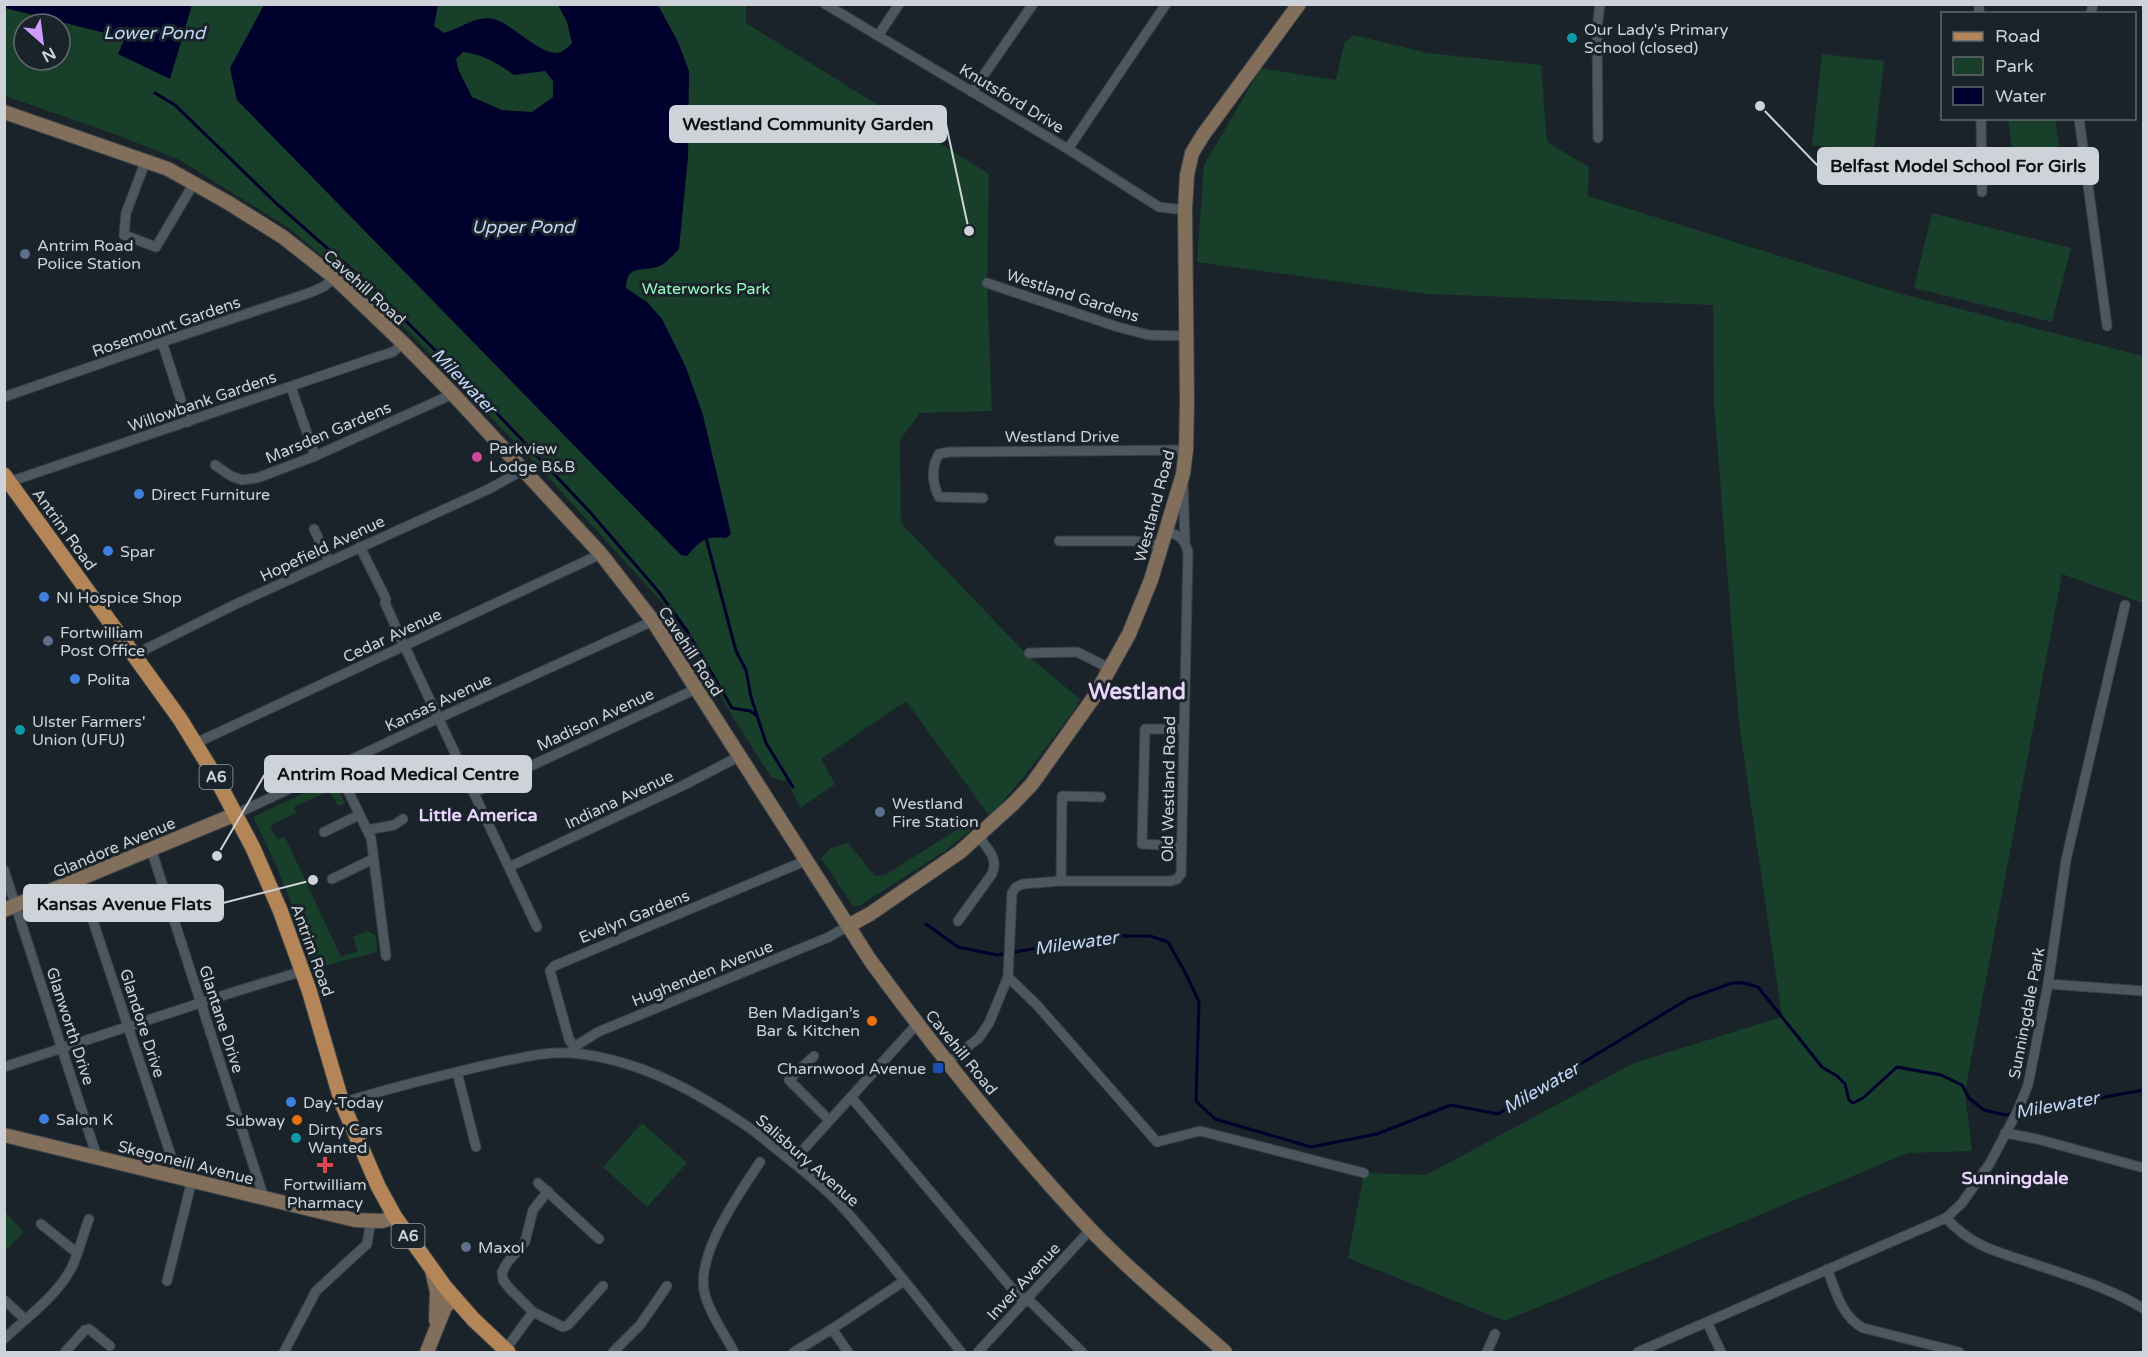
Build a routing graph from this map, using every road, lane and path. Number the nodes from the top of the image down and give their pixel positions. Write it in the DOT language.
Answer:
graph roads {
  1 [pos="825,4"];
  2 [pos="899,4"];
  3 [pos="1033,4"];
  4 [pos="1166,4"];
  5 [pos="1299,4"];
  6 [pos="1600,4"];
  7 [pos="878,36"];
  8 [pos="972,92"];
  9 [pos="4,112"];
  10 [pos="1981,120"];
  11 [pos="2079,120"];
  12 [pos="1598,138"];
  13 [pos="1068,149"];
  14 [pos="146,160"];
  15 [pos="194,183"];
  16 [pos="1982,192"];
  17 [pos="1185,210"];
  18 [pos="335,278"];
  19 [pos="987,283"];
  20 [pos="2107,326"];
  21 [pos="1186,336"];
  22 [pos="162,342"];
  23 [pos="403,343"];
  24 [pos="291,387"];
  25 [pos="453,394"];
  26 [pos="4,397"];
  27 [pos="188,422"];
  28 [pos="1186,450"];
  29 [pos="315,456"];
  30 [pos="215,465"];
  31 [pos="523,470"];
  32 [pos="1183,474"];
  33 [pos="7,479"];
  34 [pos="983,498"];
  35 [pos="314,529"];
  36 [pos="1166,531"];
  37 [pos="1059,541"];
  38 [pos="1185,541"];
  39 [pos="1161,545"];
  40 [pos="360,547"];
  41 [pos="601,554"];
  42 [pos="329,561"];
  43 [pos="2125,605"];
  44 [pos="653,621"];
  45 [pos="405,645"];
  46 [pos="1029,653"];
  47 [pos="134,655"];
  48 [pos="1111,669"];
  49 [pos="696,688"];
  50 [pos="439,718"];
  51 [pos="1184,729"];
  52 [pos="195,743"];
  53 [pos="740,756"];
  54 [pos="336,766"];
  55 [pos="475,792"];
  56 [pos="1101,797"];
  57 [pos="236,814"];
  58 [pos="359,815"];
  59 [pos="403,819"];
  60 [pos="367,830"];
  61 [pos="324,832"];
  62 [pos="978,836"];
  63 [pos="1182,846"];
  64 [pos="151,849"];
  65 [pos="373,859"];
  66 [pos="805,861"];
  67 [pos="509,867"];
  68 [pos="4,870"];
  69 [pos="79,879"];
  70 [pos="332,879"];
  71 [pos="1061,881"];
  72 [pos="11,908"];
  73 [pos="958,921"];
  74 [pos="848,926"];
  75 [pos="537,927"];
  76 [pos="386,956"];
  77 [pos="303,971"];
  78 [pos="1008,977"];
  79 [pos="2048,984"];
  80 [pos="2144,991"];
  81 [pos="201,1002"];
  82 [pos="918,1023"];
  83 [pos="128,1026"];
  84 [pos="63,1048"];
  85 [pos="573,1050"];
  86 [pos="814,1056"];
  87 [pos="948,1062"];
  88 [pos="4,1067"];
  89 [pos="457,1072"];
  90 [pos="850,1097"];
  91 [pos="342,1103"];
  92 [pos="829,1120"];
  93 [pos="2005,1133"];
  94 [pos="4,1135"];
  95 [pos="476,1147"];
  96 [pos="97,1157"];
  97 [pos="760,1162"];
  98 [pos="792,1162"];
  99 [pos="2144,1168"];
  100 [pos="1364,1173"];
  101 [pos="185,1178"];
  102 [pos="538,1183"];
  103 [pos="548,1191"];
  104 [pos="264,1198"];
  105 [pos="395,1216"];
  106 [pos="88,1218"];
  107 [pos="1946,1218"];
  108 [pos="372,1221"];
  109 [pos="41,1224"];
  110 [pos="1091,1229"];
  111 [pos="599,1239"];
  112 [pos="77,1253"];
  113 [pos="431,1268"];
  114 [pos="1827,1269"];
  115 [pos="167,1281"];
  116 [pos="904,1281"];
  117 [pos="603,1286"];
  118 [pos="667,1286"];
  119 [pos="454,1298"];
  120 [pos="1026,1298"];
  121 [pos="4,1300"];
  122 [pos="2144,1309"];
  123 [pos="533,1312"];
  124 [pos="25,1319"];
  125 [pos="1707,1322"];
  126 [pos="435,1328"];
  127 [pos="832,1329"];
  128 [pos="1496,1334"];
  129 [pos="4,1338"];
  130 [pos="110,1346"];
  131 [pos="506,1351"];
  132 [pos="65,1353"];
  133 [pos="284,1353"];
  134 [pos="427,1353"];
  135 [pos="613,1353"];
  136 [pos="734,1353"];
  137 [pos="794,1353"];
  138 [pos="849,1353"];
  139 [pos="961,1353"];
  140 [pos="978,1353"];
  141 [pos="1082,1353"];
  142 [pos="1225,1353"];
  143 [pos="1487,1353"];
  144 [pos="1638,1353"];
  145 [pos="1720,1353"];
  146 [pos="1959,1353"];
  1 -- 7 [label="street, Knutsford Drive"];
  2 -- 7 [label="street"];
  3 -- 8 [label="street"];
  4 -- 13 [label="street"];
  5 -- 17 [label="street, Westland Road"];
  6 -- 12 [label="street"];
  7 -- 8 [label="street, Knutsford Drive"];
  8 -- 13 [label="street, Knutsford Drive"];
  9 -- 14 [label="street, Cavehill Road"];
  10 -- 16 [label="street"];
  11 -- 20 [label="street"];
  13 -- 17 [label="street, Knutsford Drive"];
  14 -- 15 [label="street, Cavehill Road"];
  14 -- 15 [label="street"];
  15 -- 18 [label="street, Cavehill Road"];
  17 -- 21 [label="street, Westland Road"];
  18 -- 22 [label="street, Rosemount Gardens"];
  18 -- 23 [label="street, Cavehill Road"];
  19 -- 21 [label="street, Westland Gardens"];
  21 -- 28 [label="street, Westland Road"];
  22 -- 26 [label="street, Rosemount Gardens"];
  22 -- 27 [label="street"];
  23 -- 24 [label="street, Willowbank Gardens"];
  23 -- 25 [label="street, Cavehill Road"];
  24 -- 27 [label="street, Willowbank Gardens"];
  24 -- 29 [label="street"];
  25 -- 29 [label="street, Marsden Gardens"];
  25 -- 31 [label="street, Cavehill Road"];
  27 -- 33 [label="street, Willowbank Gardens"];
  28 -- 32 [label="street, Westland Road"];
  28 -- 34 [label="street, Westland Drive"];
  29 -- 30 [label="street, Marsden Gardens"];
  31 -- 40 [label="street, Hopefield Avenue"];
  31 -- 41 [label="street, Cavehill Road"];
  32 -- 36 [label="street, Westland Road"];
  32 -- 38 [label="street, Old Westland Road"];
  33 -- 47 [label="main road, Antrim Road / A6"];
  35 -- 42 [label="street"];
  36 -- 38 [label="street"];
  36 -- 39 [label="street, Westland Road"];
  37 -- 39 [label="street"];
  38 -- 51 [label="street, Old Westland Road"];
  39 -- 48 [label="street, Westland Road"];
  40 -- 42 [label="street, Hopefield Avenue"];
  40 -- 45 [label="street"];
  41 -- 44 [label="street, Cavehill Road"];
  41 -- 45 [label="street, Cedar Avenue"];
  42 -- 47 [label="street, Hopefield Avenue"];
  43 -- 79 [label="street, Sunningdale Park"];
  44 -- 49 [label="street, Cavehill Road"];
  44 -- 50 [label="street, Kansas Avenue"];
  45 -- 50 [label="street"];
  45 -- 52 [label="street, Cedar Avenue"];
  46 -- 48 [label="street"];
  47 -- 52 [label="main road, Antrim Road / A6"];
  48 -- 62 [label="street, Westland Road"];
  49 -- 53 [label="street, Cavehill Road"];
  49 -- 55 [label="street, Madison Avenue"];
  50 -- 54 [label="street, Kansas Avenue"];
  50 -- 55 [label="street"];
  51 -- 63 [label="street, Old Westland Road"];
  51 -- 63 [label="street"];
  52 -- 57 [label="main road, Antrim Road / A6"];
  53 -- 66 [label="street, Cavehill Road"];
  53 -- 67 [label="street, Indiana Avenue"];
  54 -- 57 [label="street, Kansas Avenue"];
  54 -- 58 [label="street"];
  55 -- 67 [label="street"];
  56 -- 71 [label="street"];
  57 -- 64 [label="street, Glandore Avenue"];
  57 -- 77 [label="main road, Antrim Road / A6"];
  58 -- 60 [label="street"];
  58 -- 61 [label="street"];
  59 -- 60 [label="street"];
  60 -- 65 [label="street"];
  62 -- 73 [label="street"];
  62 -- 74 [label="street, Westland Road"];
  63 -- 71 [label="street, Old Westland Road"];
  64 -- 69 [label="street, Glandore Avenue"];
  64 -- 81 [label="street, Glantane Drive"];
  65 -- 70 [label="street"];
  65 -- 76 [label="street"];
  66 -- 74 [label="street, Cavehill Road"];
  66 -- 85 [label="street, Evelyn Gardens"];
  67 -- 75 [label="street"];
  68 -- 72 [label="street, Glanworth Drive"];
  69 -- 72 [label="street, Glandore Avenue"];
  69 -- 83 [label="street, Glandore Drive"];
  71 -- 78 [label="street, Old Westland Road"];
  72 -- 84 [label="street, Glanworth Drive"];
  74 -- 82 [label="street, Cavehill Road"];
  74 -- 85 [label="street, Hughenden Avenue"];
  77 -- 81 [label="street"];
  77 -- 91 [label="main road, Antrim Road / A6"];
  78 -- 87 [label="street, Old Westland Road"];
  78 -- 100 [label="street"];
  79 -- 80 [label="street"];
  79 -- 93 [label="street, Sunningdale Park"];
  81 -- 83 [label="street"];
  81 -- 104 [label="street, Glantane Drive"];
  82 -- 87 [label="street, Cavehill Road"];
  82 -- 90 [label="street"];
  83 -- 84 [label="street"];
  83 -- 101 [label="street, Glandore Drive"];
  84 -- 88 [label="street"];
  84 -- 96 [label="street, Glanworth Drive"];
  85 -- 89 [label="street, Salisbury Avenue"];
  85 -- 98 [label="street, Salisbury Avenue"];
  86 -- 92 [label="street"];
  87 -- 110 [label="street, Cavehill Road"];
  89 -- 91 [label="street, Salisbury Avenue"];
  89 -- 95 [label="street"];
  90 -- 92 [label="street"];
  90 -- 120 [label="street"];
  91 -- 105 [label="main road, Antrim Road / A6"];
  92 -- 98 [label="street"];
  93 -- 99 [label="street"];
  93 -- 107 [label="street, Sunningdale Park"];
  94 -- 96 [label="street, Skegoneill Avenue"];
  96 -- 101 [label="street, Skegoneill Avenue"];
  97 -- 136 [label="street"];
  98 -- 116 [label="street, Salisbury Avenue"];
  101 -- 104 [label="street, Skegoneill Avenue"];
  101 -- 115 [label="street"];
  102 -- 103 [label="street"];
  103 -- 111 [label="street"];
  103 -- 123 [label="street"];
  104 -- 108 [label="street, Skegoneill Avenue"];
  105 -- 108 [label="street, Skegoneill Avenue"];
  105 -- 113 [label="main road, Antrim Road / A6"];
  106 -- 112 [label="street"];
  107 -- 114 [label="street, Sunningdale Park"];
  107 -- 122 [label="street"];
  108 -- 133 [label="street"];
  109 -- 112 [label="street"];
  110 -- 120 [label="street, Inver Avenue"];
  110 -- 142 [label="street, Cavehill Road"];
  112 -- 124 [label="street"];
  113 -- 119 [label="main road, Antrim Road / A6"];
  113 -- 126 [label="street"];
  114 -- 125 [label="street, Sunningdale Park"];
  114 -- 146 [label="street"];
  116 -- 127 [label="street"];
  116 -- 139 [label="street, Salisbury Avenue"];
  117 -- 123 [label="street"];
  118 -- 135 [label="street"];
  119 -- 126 [label="street"];
  119 -- 131 [label="main road, Antrim Road / A6"];
  120 -- 140 [label="street, Inver Avenue"];
  120 -- 141 [label="street"];
  121 -- 124 [label="street"];
  123 -- 131 [label="street"];
  124 -- 129 [label="street"];
  125 -- 144 [label="street, Sunningdale Park"];
  125 -- 145 [label="street"];
  126 -- 134 [label="street"];
  127 -- 137 [label="street"];
  127 -- 138 [label="street"];
  128 -- 143 [label="street"];
  130 -- 132 [label="street"];
}
